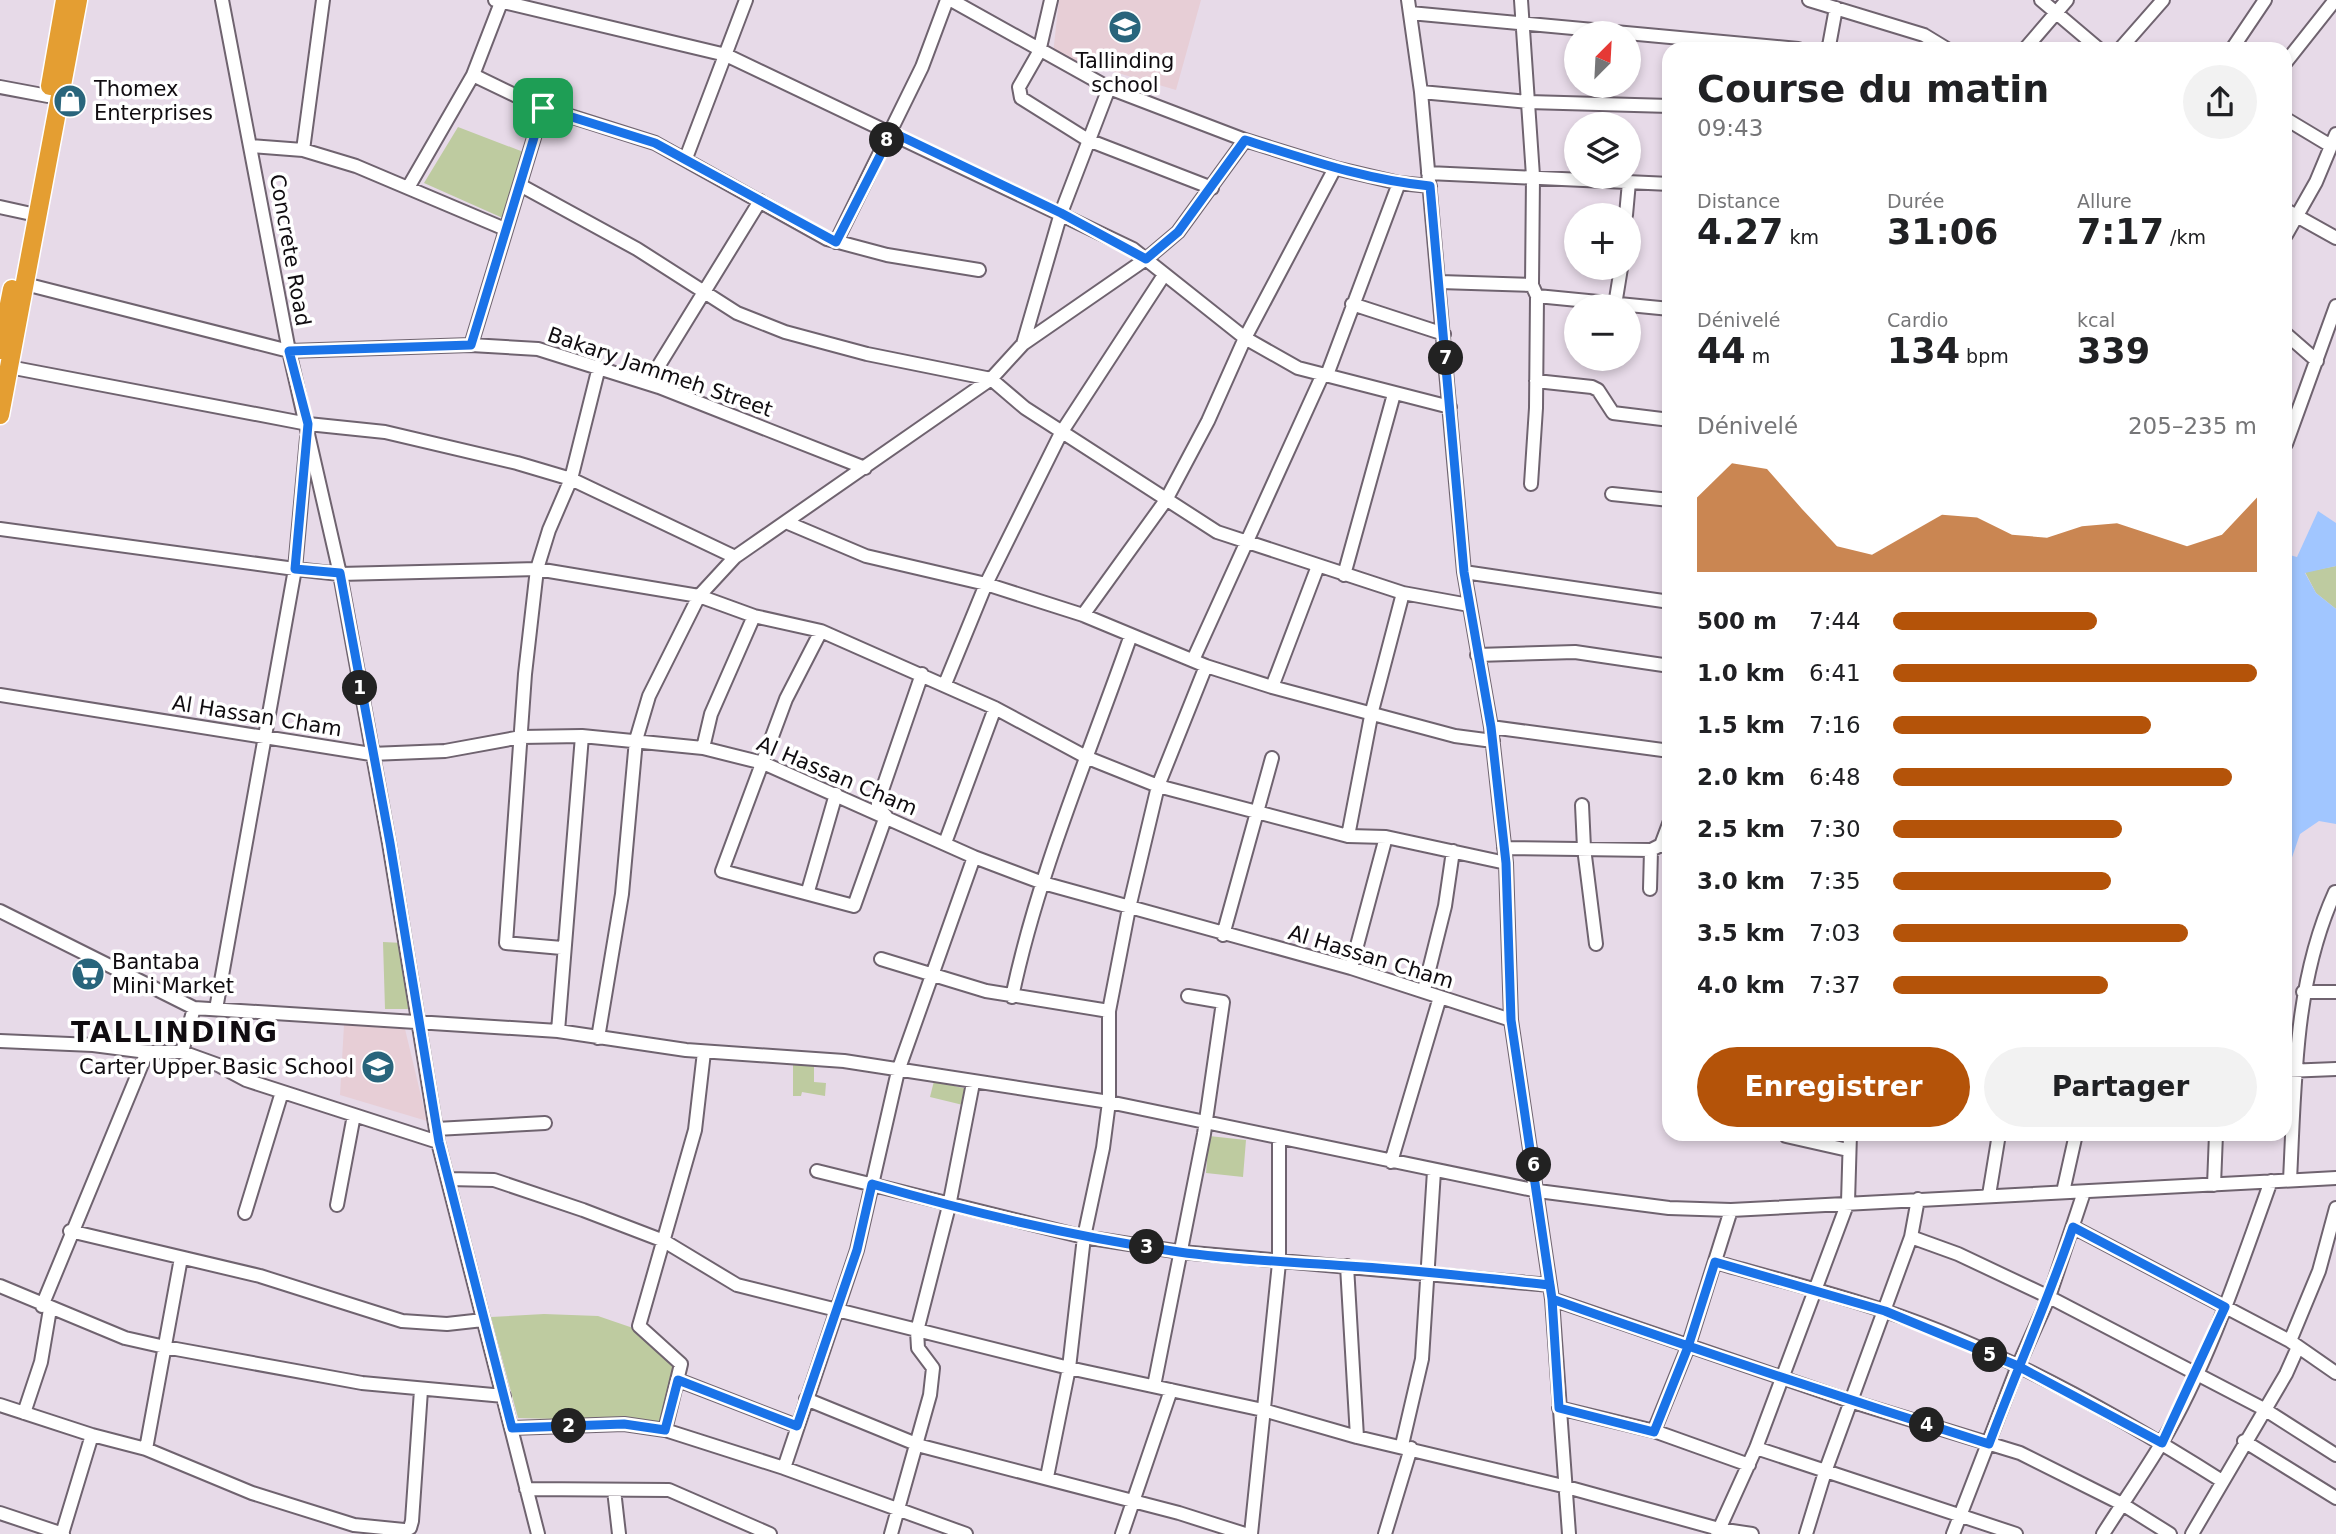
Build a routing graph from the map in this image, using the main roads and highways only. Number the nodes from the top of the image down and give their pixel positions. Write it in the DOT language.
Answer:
graph roads {
  1 [pos="65,0"];
  2 [pos="78,0"];
  3 [pos="3,322"];
  4 [pos="0,350"];
  5 [pos="0,415"];
  1 -- 3 [label="highway"];
  2 -- 5 [label="highway"];
  3 -- 4 [label="highway"];
}
